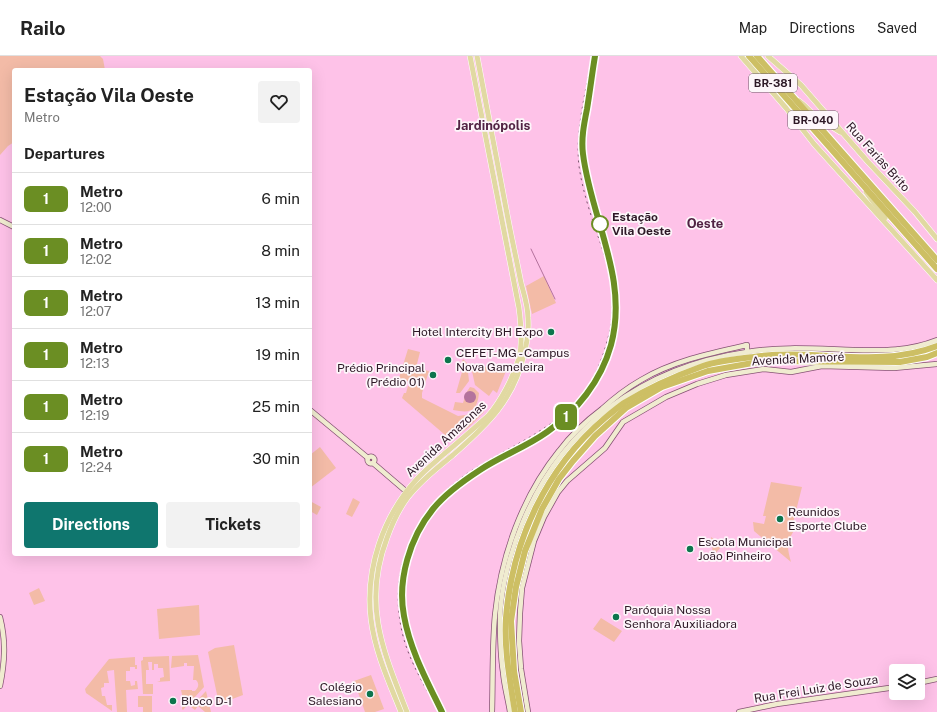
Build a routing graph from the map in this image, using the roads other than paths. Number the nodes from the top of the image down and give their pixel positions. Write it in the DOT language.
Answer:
graph roads {
  1 [pos="470,56"];
  2 [pos="477,56"];
  3 [pos="741,56"];
  4 [pos="749,56"];
  5 [pos="758,56"];
  6 [pos="768,56"];
  7 [pos="794,99"];
  8 [pos="797,110"];
  9 [pos="846,136"];
  10 [pos="864,180"];
  11 [pos="0,220"];
  12 [pos="889,225"];
  13 [pos="12,226"];
  14 [pos="937,239"];
  15 [pos="937,260"];
  16 [pos="937,269"];
  17 [pos="937,280"];
  18 [pos="937,340"];
  19 [pos="937,346"];
  20 [pos="747,352"];
  21 [pos="937,353"];
  22 [pos="937,364"];
  23 [pos="312,412"];
  24 [pos="408,493"];
  25 [pos="0,616"];
  26 [pos="937,680"];
  27 [pos="925,682"];
  28 [pos="0,686"];
  29 [pos="889,687"];
  30 [pos="401,712"];
  31 [pos="407,712"];
  32 [pos="492,712"];
  33 [pos="510,712"];
  34 [pos="516,712"];
  35 [pos="521,712"];
  36 [pos="528,712"];
  37 [pos="739,712"];
  1 -- 24 [label="main road, Avenida Amazonas"];
  2 -- 24 [label="main road, Avenida Amazonas"];
  3 -- 12 [label="main road"];
  4 -- 8 [label="highway, BR-381"];
  5 -- 7 [label="highway, BR-040"];
  6 -- 9 [label="main road, Rua Farias Brito"];
  7 -- 9 [label="main road"];
  7 -- 10 [label="highway, BR-040"];
  8 -- 10 [label="highway, BR-040"];
  9 -- 14 [label="main road, Rua Farias Brito"];
  10 -- 12 [label="main road"];
  10 -- 15 [label="highway, BR-040"];
  10 -- 16 [label="highway, BR-040"];
  11 -- 13 [label="street"];
  12 -- 17 [label="main road"];
  18 -- 20 [label="street"];
  19 -- 34 [label="highway"];
  20 -- 32 [label="street"];
  20 -- 33 [label="street"];
  21 -- 35 [label="highway"];
  22 -- 36 [label="street, Avenida Mamoré"];
  23 -- 24 [label="street"];
  24 -- 30 [label="main road, Avenida Amazonas"];
  24 -- 31 [label="main road, Avenida Amazonas"];
  25 -- 28 [label="street"];
  26 -- 27 [label="street"];
  29 -- 37 [label="street, Rua Frei Luiz de Souza"];
}
